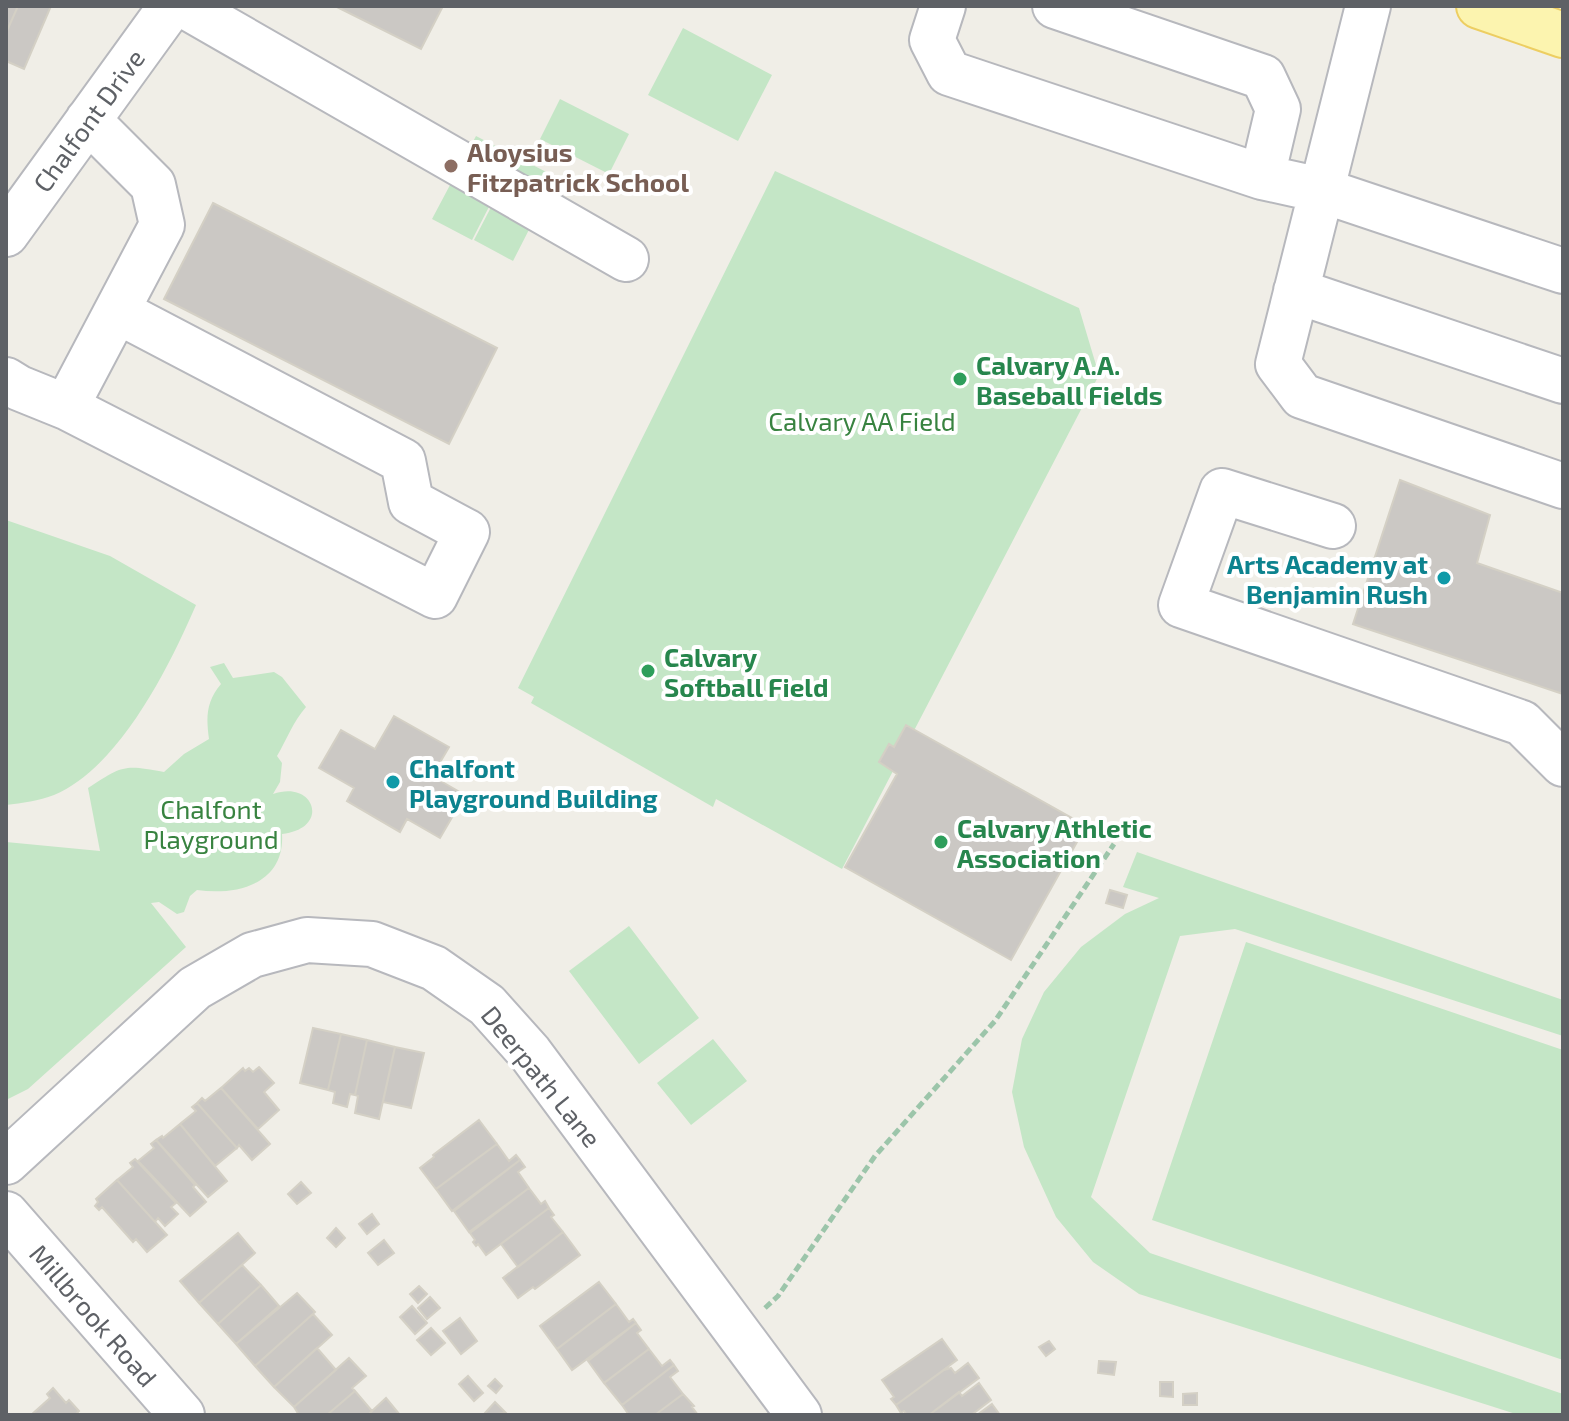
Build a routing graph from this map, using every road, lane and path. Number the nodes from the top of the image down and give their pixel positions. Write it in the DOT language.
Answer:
graph roads {
  1 [pos="171,6"];
  2 [pos="185,6"];
  3 [pos="943,6"];
  4 [pos="1055,6"];
  5 [pos="1368,6"];
  6 [pos="1479,6"];
  7 [pos="1560,25"];
  8 [pos="88,120"];
  9 [pos="1262,177"];
  10 [pos="1321,190"];
  11 [pos="14,204"];
  12 [pos="626,259"];
  13 [pos="1563,271"];
  14 [pos="1296,291"];
  15 [pos="117,311"];
  16 [pos="6,380"];
  17 [pos="1563,381"];
  18 [pos="66,407"];
  19 [pos="1563,486"];
  20 [pos="1333,526"];
  21 [pos="1563,764"];
  22 [pos="1114,844"];
  23 [pos="6,1162"];
  24 [pos="6,1214"];
  25 [pos="738,1332"];
  26 [pos="182,1415"];
  27 [pos="799,1415"];
  1 -- 8 [label="street, Chalfont Drive"];
  2 -- 12 [label="street"];
  3 -- 9 [label="street"];
  4 -- 9 [label="street"];
  5 -- 10 [label="street"];
  6 -- 7 [label="main road"];
  8 -- 11 [label="street, Chalfont Drive"];
  8 -- 15 [label="street"];
  9 -- 10 [label="street"];
  10 -- 13 [label="street"];
  10 -- 14 [label="street"];
  14 -- 17 [label="street"];
  14 -- 19 [label="street"];
  15 -- 18 [label="street"];
  15 -- 18 [label="street"];
  16 -- 18 [label="street"];
  20 -- 21 [label="street"];
  22 -- 25 [label="path"];
  23 -- 25 [label="street, Deerpath Lane"];
  24 -- 26 [label="street, Millbrook Road"];
  25 -- 27 [label="street, Deerpath Lane"];
}
